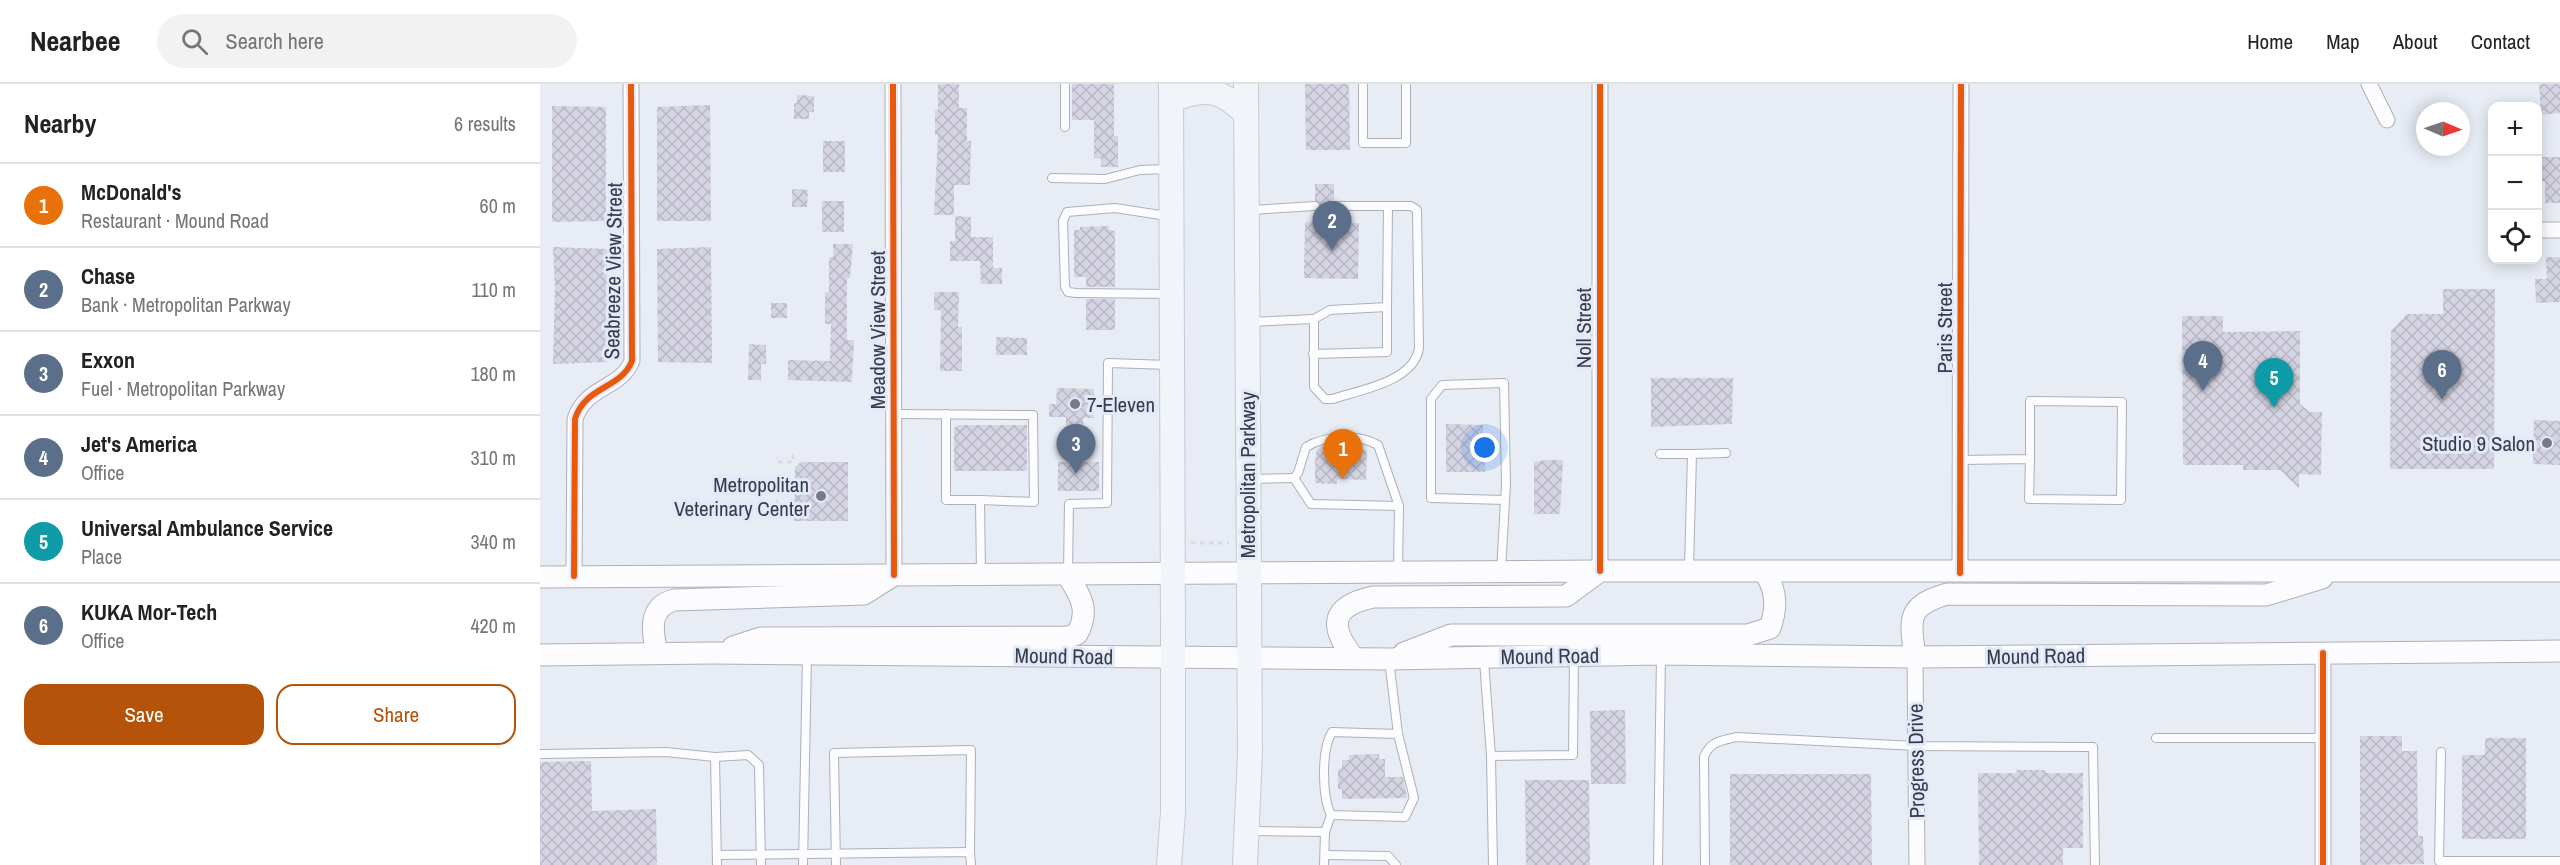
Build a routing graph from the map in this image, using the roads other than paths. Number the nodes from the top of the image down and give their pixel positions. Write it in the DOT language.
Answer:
graph roads {
  1 [pos="631,84"];
  2 [pos="893,84"];
  3 [pos="1065,84"];
  4 [pos="1246,84"];
  5 [pos="1363,84"];
  6 [pos="1406,84"];
  7 [pos="1600,84"];
  8 [pos="1961,84"];
  9 [pos="2369,84"];
  10 [pos="1171,92"];
  11 [pos="1246,114"];
  12 [pos="2387,120"];
  13 [pos="1065,127"];
  14 [pos="1172,169"];
  15 [pos="1053,178"];
  16 [pos="1315,206"];
  17 [pos="1334,206"];
  18 [pos="1388,206"];
  19 [pos="1246,210"];
  20 [pos="1172,216"];
  21 [pos="2542,230"];
  22 [pos="2560,230"];
  23 [pos="1171,294"];
  24 [pos="1387,307"];
  25 [pos="1314,319"];
  26 [pos="1246,322"];
  27 [pos="1313,354"];
  28 [pos="1172,365"];
  29 [pos="894,414"];
  30 [pos="946,414"];
  31 [pos="1726,453"];
  32 [pos="1660,454"];
  33 [pos="1692,454"];
  34 [pos="2030,459"];
  35 [pos="1960,460"];
  36 [pos="1294,478"];
  37 [pos="1247,480"];
  38 [pos="980,500"];
  39 [pos="1505,500"];
  40 [pos="1399,506"];
  41 [pos="1600,571"];
  42 [pos="2560,571"];
  43 [pos="1501,572"];
  44 [pos="2342,572"];
  45 [pos="1173,573"];
  46 [pos="1248,573"];
  47 [pos="1398,573"];
  48 [pos="1689,573"];
  49 [pos="1765,573"];
  50 [pos="1960,573"];
  51 [pos="894,575"];
  52 [pos="981,575"];
  53 [pos="574,576"];
  54 [pos="1068,576"];
  55 [pos="540,577"];
  56 [pos="2560,651"];
  57 [pos="657,653"];
  58 [pos="712,653"];
  59 [pos="2323,653"];
  60 [pos="807,654"];
  61 [pos="1661,654"];
  62 [pos="540,655"];
  63 [pos="1574,655"];
  64 [pos="1173,657"];
  65 [pos="1353,657"];
  66 [pos="1484,657"];
  67 [pos="1915,657"];
  68 [pos="1249,658"];
  69 [pos="1389,659"];
  70 [pos="1398,734"];
  71 [pos="2156,738"];
  72 [pos="2323,738"];
  73 [pos="1916,747"];
  74 [pos="2441,752"];
  75 [pos="540,754"];
  76 [pos="1491,756"];
  77 [pos="715,757"];
  78 [pos="1331,815"];
  79 [pos="1248,831"];
  80 [pos="1325,832"];
  81 [pos="970,852"];
  82 [pos="803,854"];
  83 [pos="836,854"];
  84 [pos="717,855"];
  85 [pos="761,855"];
  86 [pos="1325,855"];
  87 [pos="2560,861"];
  88 [pos="2438,863"];
  89 [pos="717,865"];
  90 [pos="761,865"];
  91 [pos="803,865"];
  92 [pos="836,865"];
  93 [pos="970,865"];
  94 [pos="1169,865"];
  95 [pos="1245,865"];
  96 [pos="1324,865"];
  97 [pos="1396,865"];
  98 [pos="1493,865"];
  99 [pos="1658,865"];
  100 [pos="1705,865"];
  101 [pos="1917,865"];
  102 [pos="2095,865"];
  103 [pos="2323,865"];
  1 -- 53 [label="street, Seabreeze View Street"];
  2 -- 29 [label="street, Meadow View Street"];
  3 -- 13 [label="lane"];
  4 -- 11 [label="main road, Metropolitan Parkway"];
  5 -- 6 [label="lane"];
  7 -- 41 [label="street, Noll Street"];
  8 -- 35 [label="street, Paris Street"];
  9 -- 12 [label="street"];
  10 -- 11 [label="main road"];
  10 -- 14 [label="main road"];
  11 -- 19 [label="main road, Metropolitan Parkway"];
  14 -- 15 [label="lane"];
  14 -- 20 [label="main road"];
  16 -- 19 [label="lane"];
  17 -- 18 [label="lane"];
  18 -- 24 [label="lane"];
  18 -- 27 [label="lane"];
  19 -- 26 [label="main road, Metropolitan Parkway"];
  20 -- 23 [label="main road"];
  20 -- 23 [label="lane"];
  21 -- 22 [label="street"];
  23 -- 28 [label="main road"];
  24 -- 25 [label="lane"];
  24 -- 27 [label="lane"];
  25 -- 26 [label="lane"];
  25 -- 27 [label="lane"];
  26 -- 37 [label="main road, Metropolitan Parkway"];
  28 -- 45 [label="main road"];
  28 -- 54 [label="lane"];
  29 -- 30 [label="lane"];
  29 -- 51 [label="street, Meadow View Street"];
  30 -- 38 [label="lane"];
  30 -- 38 [label="lane"];
  31 -- 33 [label="lane"];
  32 -- 33 [label="lane"];
  33 -- 48 [label="lane"];
  34 -- 34 [label="lane"];
  34 -- 35 [label="lane"];
  35 -- 50 [label="street, Paris Street"];
  36 -- 37 [label="lane"];
  36 -- 40 [label="lane"];
  36 -- 40 [label="lane"];
  37 -- 46 [label="main road, Metropolitan Parkway"];
  38 -- 52 [label="lane"];
  39 -- 39 [label="lane"];
  39 -- 43 [label="lane"];
  40 -- 47 [label="lane"];
  41 -- 43 [label="main road"];
  41 -- 48 [label="main road"];
  41 -- 65 [label="main road"];
  42 -- 44 [label="main road"];
  43 -- 47 [label="main road"];
  44 -- 50 [label="main road"];
  44 -- 67 [label="main road"];
  45 -- 46 [label="main road"];
  45 -- 54 [label="main road"];
  45 -- 64 [label="main road"];
  46 -- 47 [label="main road"];
  46 -- 68 [label="main road, Metropolitan Parkway"];
  48 -- 49 [label="main road"];
  49 -- 50 [label="main road"];
  49 -- 69 [label="main road"];
  51 -- 52 [label="main road"];
  51 -- 53 [label="main road"];
  51 -- 57 [label="main road"];
  52 -- 54 [label="main road"];
  53 -- 55 [label="main road"];
  54 -- 58 [label="main road"];
  56 -- 59 [label="main road, Mound Road"];
  57 -- 58 [label="main road, Mound Road"];
  57 -- 62 [label="main road, Mound Road"];
  58 -- 60 [label="main road, Mound Road"];
  59 -- 67 [label="main road, Mound Road"];
  59 -- 72 [label="street"];
  60 -- 64 [label="main road, Mound Road"];
  60 -- 82 [label="lane"];
  61 -- 63 [label="main road, Mound Road"];
  61 -- 67 [label="main road, Mound Road"];
  61 -- 99 [label="lane"];
  63 -- 66 [label="main road, Mound Road"];
  63 -- 76 [label="lane"];
  64 -- 68 [label="main road, Mound Road"];
  64 -- 94 [label="main road"];
  65 -- 68 [label="main road, Mound Road"];
  65 -- 69 [label="main road, Mound Road"];
  66 -- 69 [label="main road, Mound Road"];
  66 -- 76 [label="lane"];
  67 -- 73 [label="street, Progress Drive"];
  68 -- 79 [label="main road, Metropolitan Parkway"];
  69 -- 70 [label="lane"];
  70 -- 78 [label="lane"];
  70 -- 78 [label="lane"];
  71 -- 72 [label="lane"];
  72 -- 103 [label="street"];
  73 -- 100 [label="lane"];
  73 -- 101 [label="street, Progress Drive"];
  73 -- 102 [label="lane"];
  74 -- 88 [label="lane"];
  75 -- 77 [label="lane"];
  76 -- 98 [label="lane"];
  77 -- 84 [label="lane"];
  77 -- 85 [label="lane"];
  78 -- 80 [label="lane"];
  79 -- 80 [label="lane"];
  79 -- 95 [label="main road, Metropolitan Parkway"];
  80 -- 86 [label="lane"];
  81 -- 83 [label="lane"];
  81 -- 83 [label="lane"];
  81 -- 93 [label="lane"];
  82 -- 83 [label="lane"];
  82 -- 85 [label="lane"];
  82 -- 91 [label="lane"];
  83 -- 92 [label="lane"];
  84 -- 85 [label="lane"];
  84 -- 89 [label="lane"];
  85 -- 90 [label="lane"];
  86 -- 96 [label="lane"];
  86 -- 97 [label="lane"];
  87 -- 88 [label="lane"];
}
